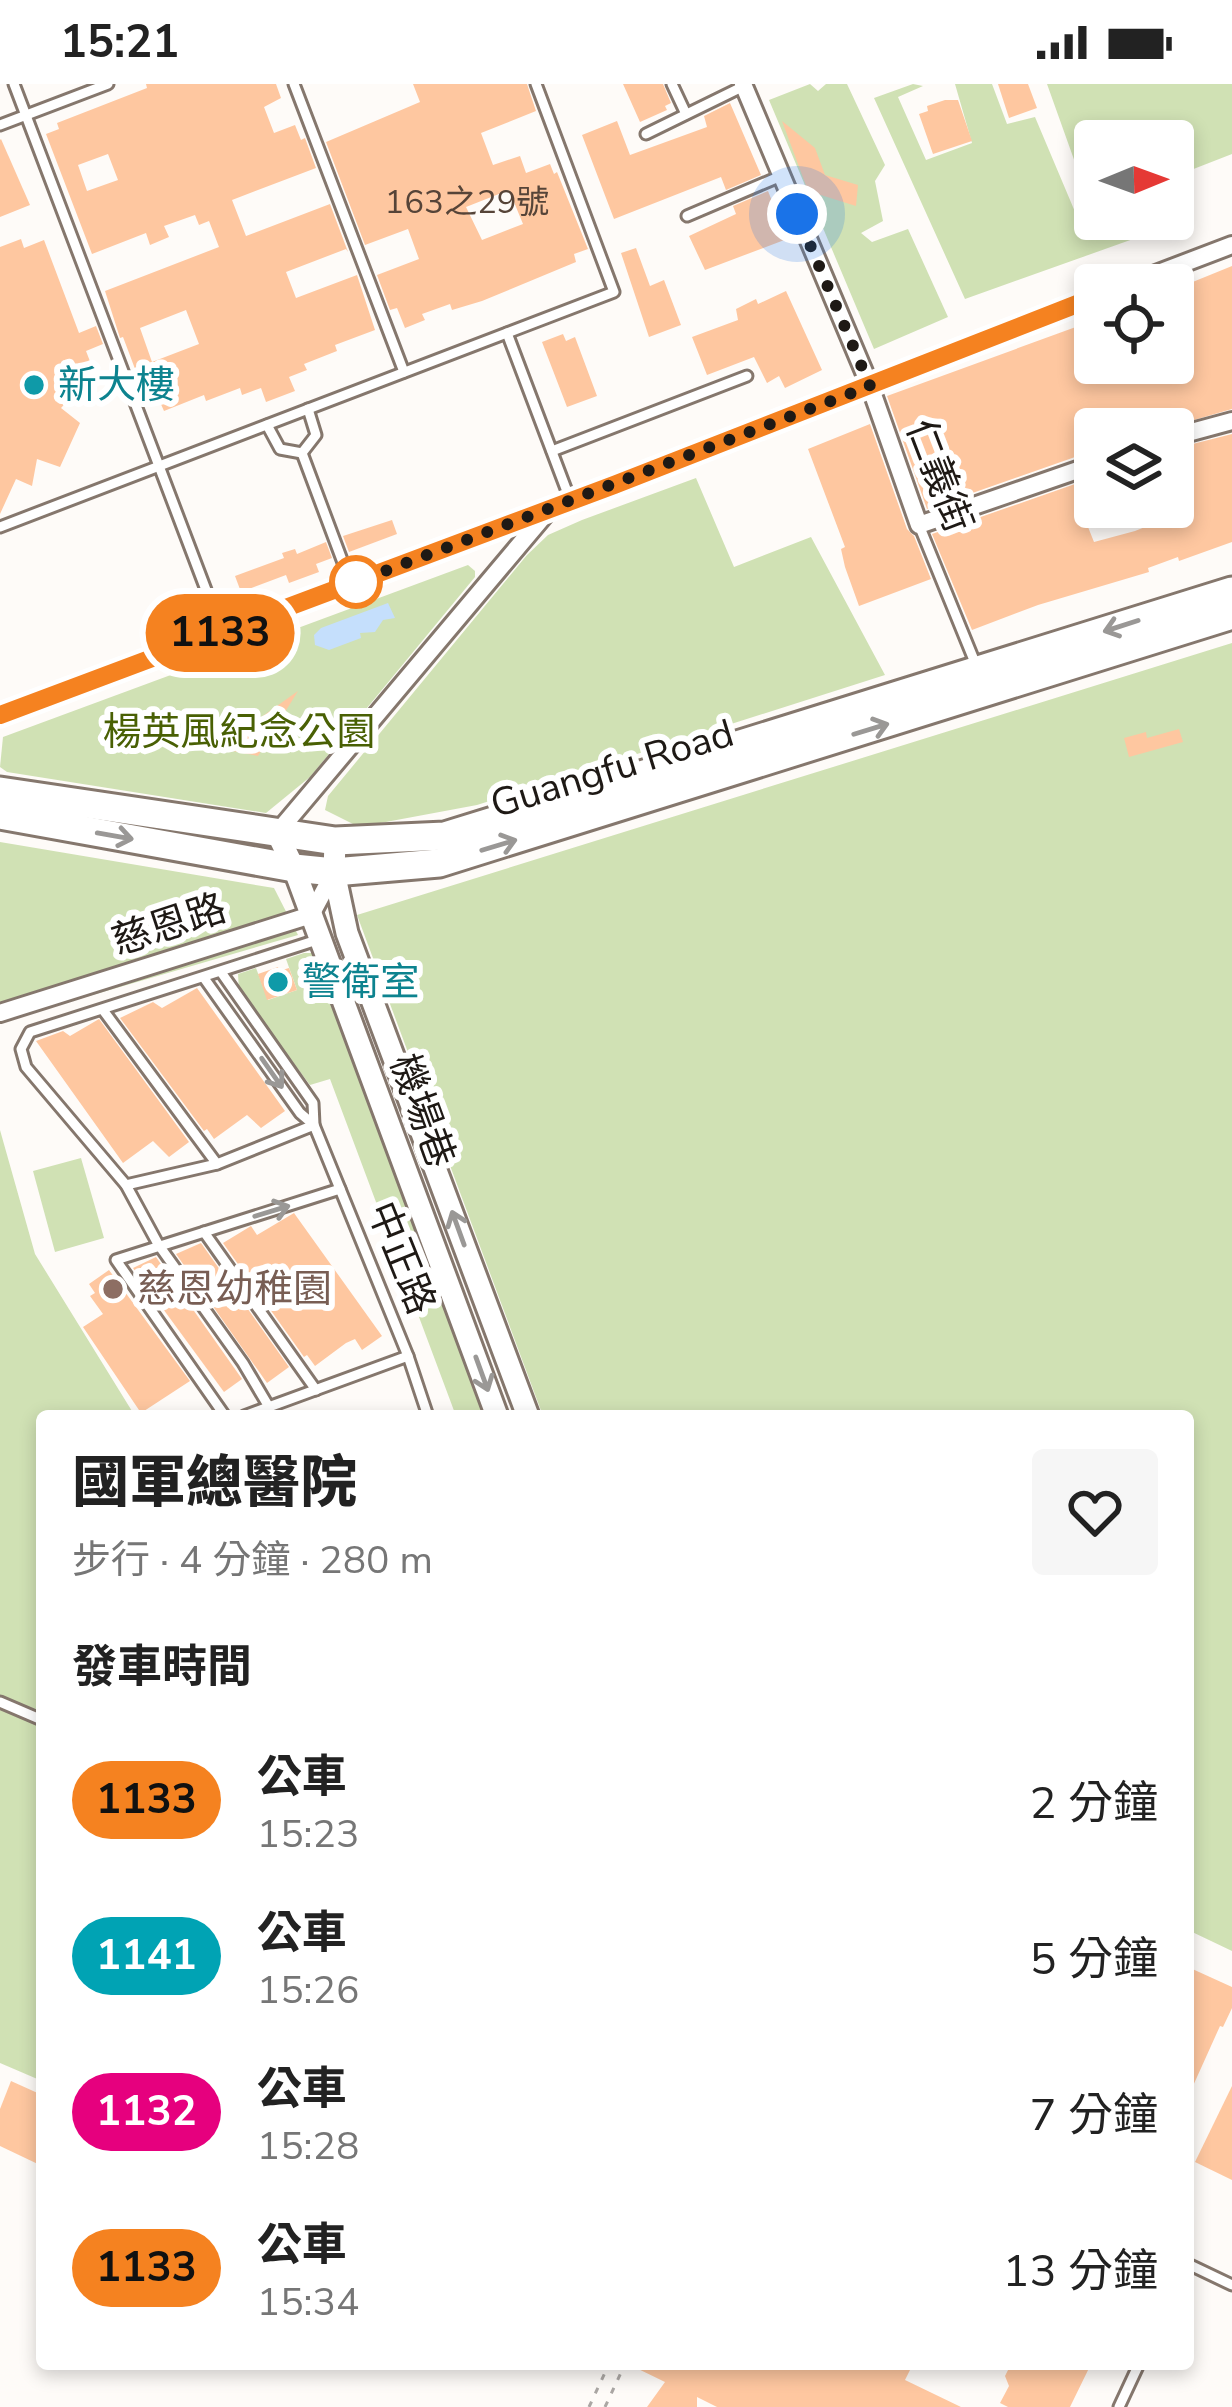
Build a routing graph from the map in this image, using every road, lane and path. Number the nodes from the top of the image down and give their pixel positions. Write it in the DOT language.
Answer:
graph roads {
  1 [pos="14,84"];
  2 [pos="108,84"];
  3 [pos="295,84"];
  4 [pos="536,84"];
  5 [pos="672,84"];
  6 [pos="743,85"];
  7 [pos="686,114"];
  8 [pos="26,116"];
  9 [pos="0,125"];
  10 [pos="646,134"];
  11 [pos="782,176"];
  12 [pos="687,215"];
  13 [pos="1232,245"];
  14 [pos="1182,264"];
  15 [pos="1074,305"];
  16 [pos="507,333"];
  17 [pos="404,372"];
  18 [pos="747,376"];
  19 [pos="870,386"];
  20 [pos="308,409"];
  21 [pos="1232,421"];
  22 [pos="268,424"];
  23 [pos="1194,431"];
  24 [pos="552,451"];
  25 [pos="302,453"];
  26 [pos="159,466"];
  27 [pos="1074,471"];
  28 [pos="571,502"];
  29 [pos="548,510"];
  30 [pos="919,525"];
  31 [pos="0,527"];
  32 [pos="351,584"];
  33 [pos="1232,590"];
  34 [pos="1232,615"];
  35 [pos="222,632"];
  36 [pos="982,682"];
  37 [pos="0,715"];
  38 [pos="0,791"];
  39 [pos="0,815"];
  40 [pos="277,833"];
  41 [pos="335,842"];
  42 [pos="294,868"];
  43 [pos="334,872"];
  44 [pos="311,915"];
  45 [pos="320,939"];
  46 [pos="220,972"];
  47 [pos="204,978"];
  48 [pos="103,1010"];
  49 [pos="0,1012"];
  50 [pos="381,1022"];
  51 [pos="354,1032"];
  52 [pos="314,1125"];
  53 [pos="217,1164"];
  54 [pos="126,1186"];
  55 [pos="340,1190"];
  56 [pos="204,1232"];
  57 [pos="158,1244"];
  58 [pos="408,1355"];
  59 [pos="316,1390"];
  60 [pos="268,1407"];
  61 [pos="221,1410"];
  62 [pos="260,1410"];
  63 [pos="426,1410"];
  64 [pos="495,1410"];
  65 [pos="526,1410"];
  66 [pos="0,1702"];
  67 [pos="36,1717"];
  68 [pos="1194,2267"];
  69 [pos="1232,2284"];
  70 [pos="606,2370"];
  71 [pos="622,2370"];
  72 [pos="1136,2370"];
  73 [pos="589,2407"];
  74 [pos="605,2407"];
  75 [pos="1119,2407"];
  1 -- 8 [label="lane"];
  2 -- 8 [label="lane"];
  3 -- 17 [label="lane"];
  4 -- 16 [label="lane"];
  5 -- 7 [label="lane"];
  6 -- 7 [label="lane"];
  6 -- 11 [label="street, 仁義街"];
  7 -- 10 [label="lane"];
  8 -- 9 [label="lane"];
  8 -- 26 [label="lane"];
  11 -- 12 [label="lane"];
  11 -- 19 [label="street, 仁義街"];
  13 -- 14 [label="street"];
  15 -- 19 [label="street"];
  16 -- 17 [label="lane"];
  16 -- 24 [label="lane"];
  17 -- 20 [label="lane"];
  18 -- 24 [label="lane"];
  19 -- 28 [label="street"];
  19 -- 30 [label="street, 仁義街"];
  20 -- 22 [label="lane"];
  20 -- 25 [label="lane"];
  21 -- 23 [label="street"];
  22 -- 25 [label="lane"];
  22 -- 26 [label="lane"];
  24 -- 28 [label="lane"];
  25 -- 32 [label="lane"];
  26 -- 31 [label="lane"];
  26 -- 35 [label="lane"];
  27 -- 30 [label="street"];
  28 -- 29 [label="street"];
  29 -- 32 [label="street"];
  29 -- 40 [label="street"];
  30 -- 36 [label="lane, 仁義街"];
  32 -- 35 [label="street"];
  33 -- 36 [label="main road, Guangfu Road, one-way"];
  34 -- 36 [label="main road, Guangfu Road"];
  35 -- 37 [label="street"];
  36 -- 41 [label="main road, Guangfu Road"];
  43 -- 36 [label="main road, Guangfu Road, one-way"];
  38 -- 40 [label="main road, Guangfu Road"];
  39 -- 42 [label="main road, Guangfu Road, one-way"];
  40 -- 41 [label="main road, Guangfu Road"];
  40 -- 42 [label="street, 機場巷"];
  41 -- 43 [label="street, 機場巷"];
  42 -- 43 [label="main road, Guangfu Road"];
  42 -- 44 [label="street, 機場巷"];
  43 -- 44 [label="street"];
  43 -- 50 [label="street, 機場巷"];
  44 -- 45 [label="street, 機場巷"];
  44 -- 49 [label="street, 慈恩路"];
  45 -- 46 [label="lane"];
  45 -- 51 [label="street, 機場巷"];
  46 -- 47 [label="lane"];
  46 -- 52 [label="lane, 中正路"];
  47 -- 48 [label="lane"];
  47 -- 52 [label="lane, 中正路, one-way"];
  48 -- 53 [label="lane"];
  48 -- 54 [label="lane"];
  50 -- 51 [label="street"];
  65 -- 50 [label="street, 機場巷, one-way"];
  51 -- 64 [label="street, 機場巷, one-way"];
  52 -- 53 [label="lane"];
  52 -- 55 [label="lane, 中正路"];
  53 -- 54 [label="lane"];
  54 -- 57 [label="lane"];
  56 -- 55 [label="lane, one-way"];
  55 -- 58 [label="lane, 中正路"];
  56 -- 57 [label="lane"];
  56 -- 59 [label="lane"];
  57 -- 60 [label="lane"];
  57 -- 61 [label="lane"];
  58 -- 59 [label="lane"];
  58 -- 63 [label="lane, 中正路"];
  59 -- 60 [label="lane"];
  60 -- 62 [label="lane"];
  66 -- 67 [label="lane"];
  68 -- 69 [label="lane"];
  70 -- 73 [label="path"];
  71 -- 74 [label="path"];
  72 -- 75 [label="lane"];
}
